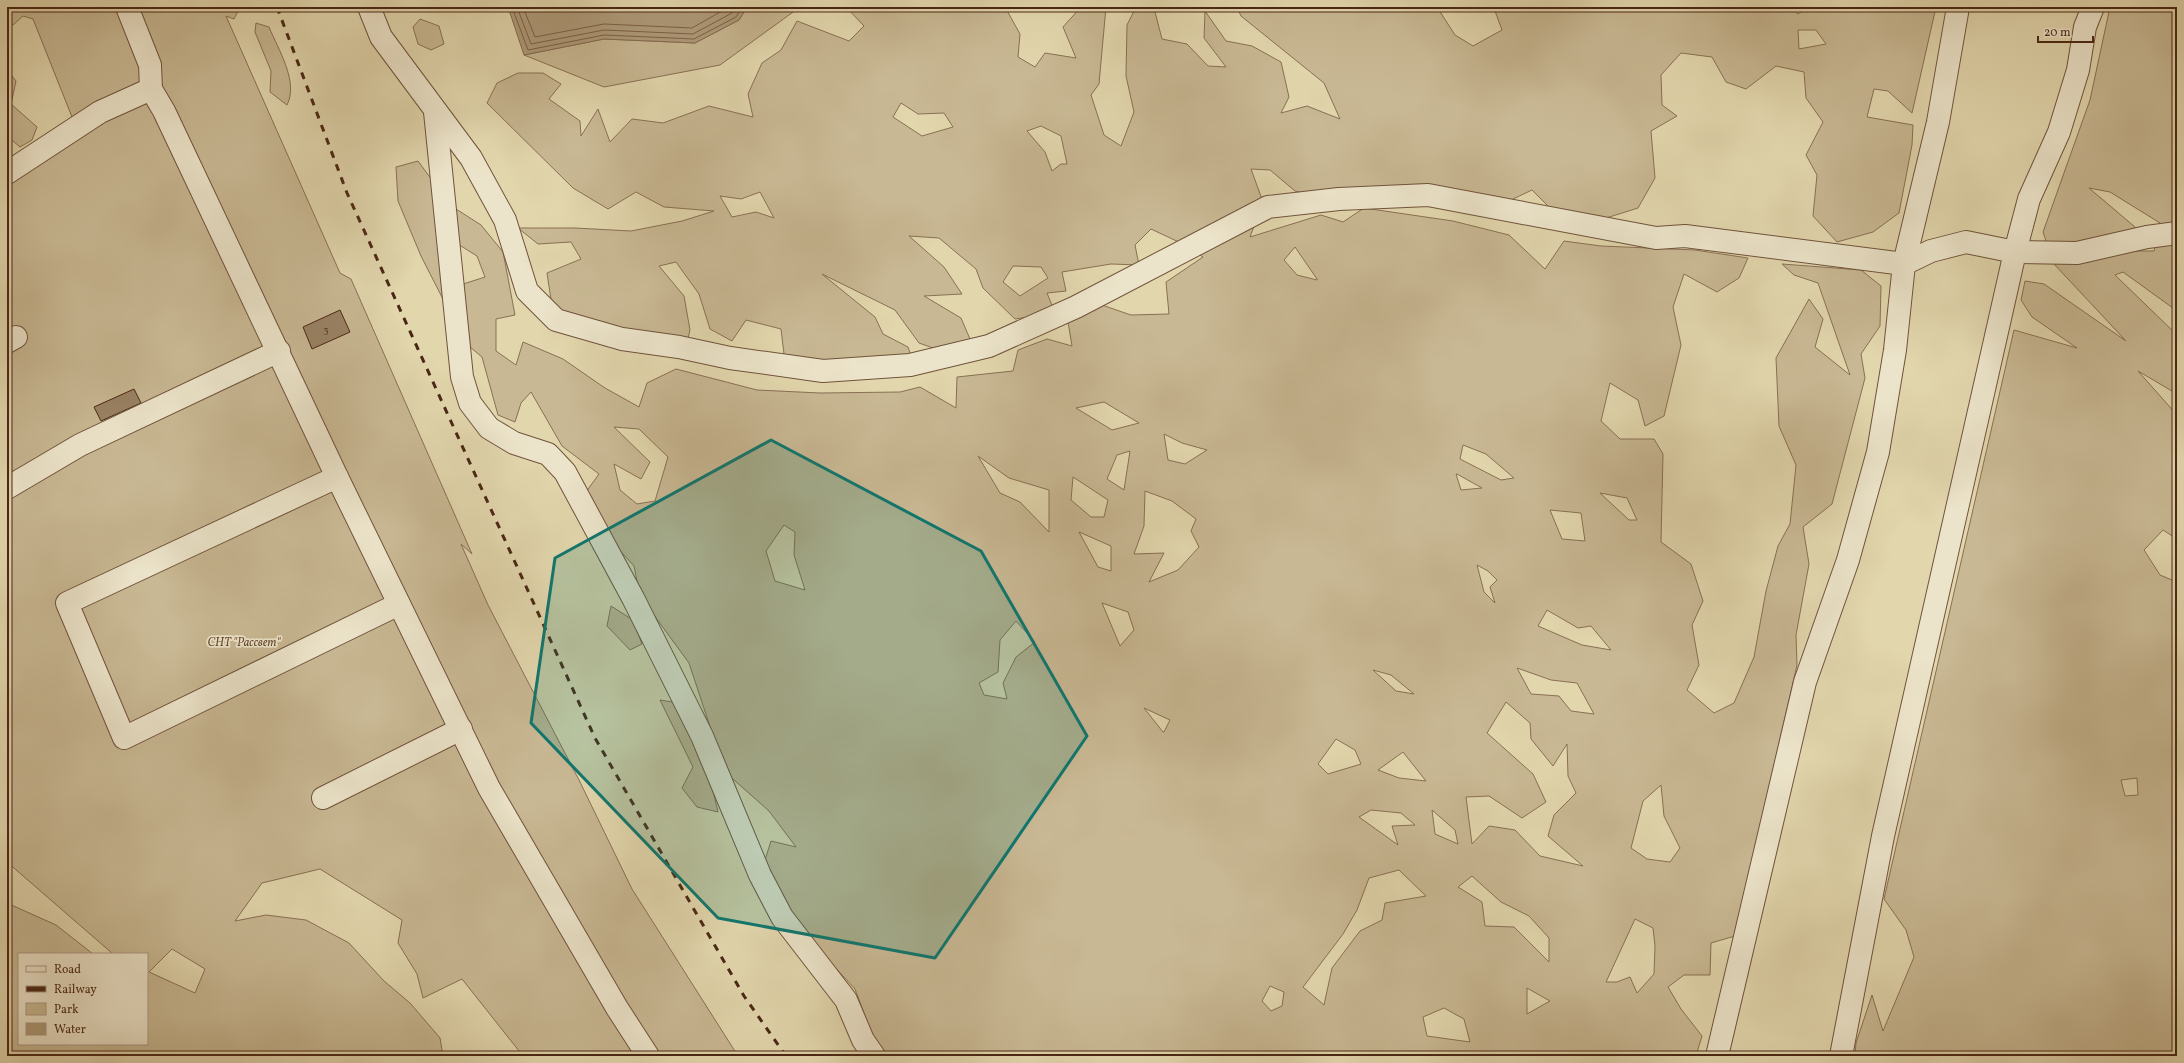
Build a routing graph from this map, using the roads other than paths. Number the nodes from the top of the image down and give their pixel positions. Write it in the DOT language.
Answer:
graph roads {
  1 [pos="127,7"];
  2 [pos="369,7"];
  3 [pos="1958,7"];
  4 [pos="2093,7"];
  5 [pos="151,89"];
  6 [pos="435,111"];
  7 [pos="7,173"];
  8 [pos="2177,233"];
  9 [pos="2015,252"];
  10 [pos="1904,264"];
  11 [pos="279,351"];
  12 [pos="337,477"];
  13 [pos="7,488"];
  14 [pos="399,604"];
  15 [pos="461,730"];
  16 [pos="323,798"];
  17 [pos="648,1056"];
  18 [pos="874,1056"];
  19 [pos="1717,1056"];
  20 [pos="1841,1056"];
  1 -- 5 [label="street"];
  2 -- 6 [label="street"];
  3 -- 10 [label="street"];
  4 -- 9 [label="street"];
  5 -- 7 [label="street"];
  5 -- 11 [label="street"];
  6 -- 10 [label="street"];
  6 -- 18 [label="street"];
  8 -- 9 [label="street"];
  9 -- 10 [label="street"];
  9 -- 20 [label="street"];
  10 -- 19 [label="street"];
  11 -- 12 [label="street"];
  11 -- 13 [label="street"];
  12 -- 14 [label="street"];
  12 -- 14 [label="street"];
  14 -- 15 [label="street"];
  15 -- 16 [label="street"];
  15 -- 17 [label="street"];
}
